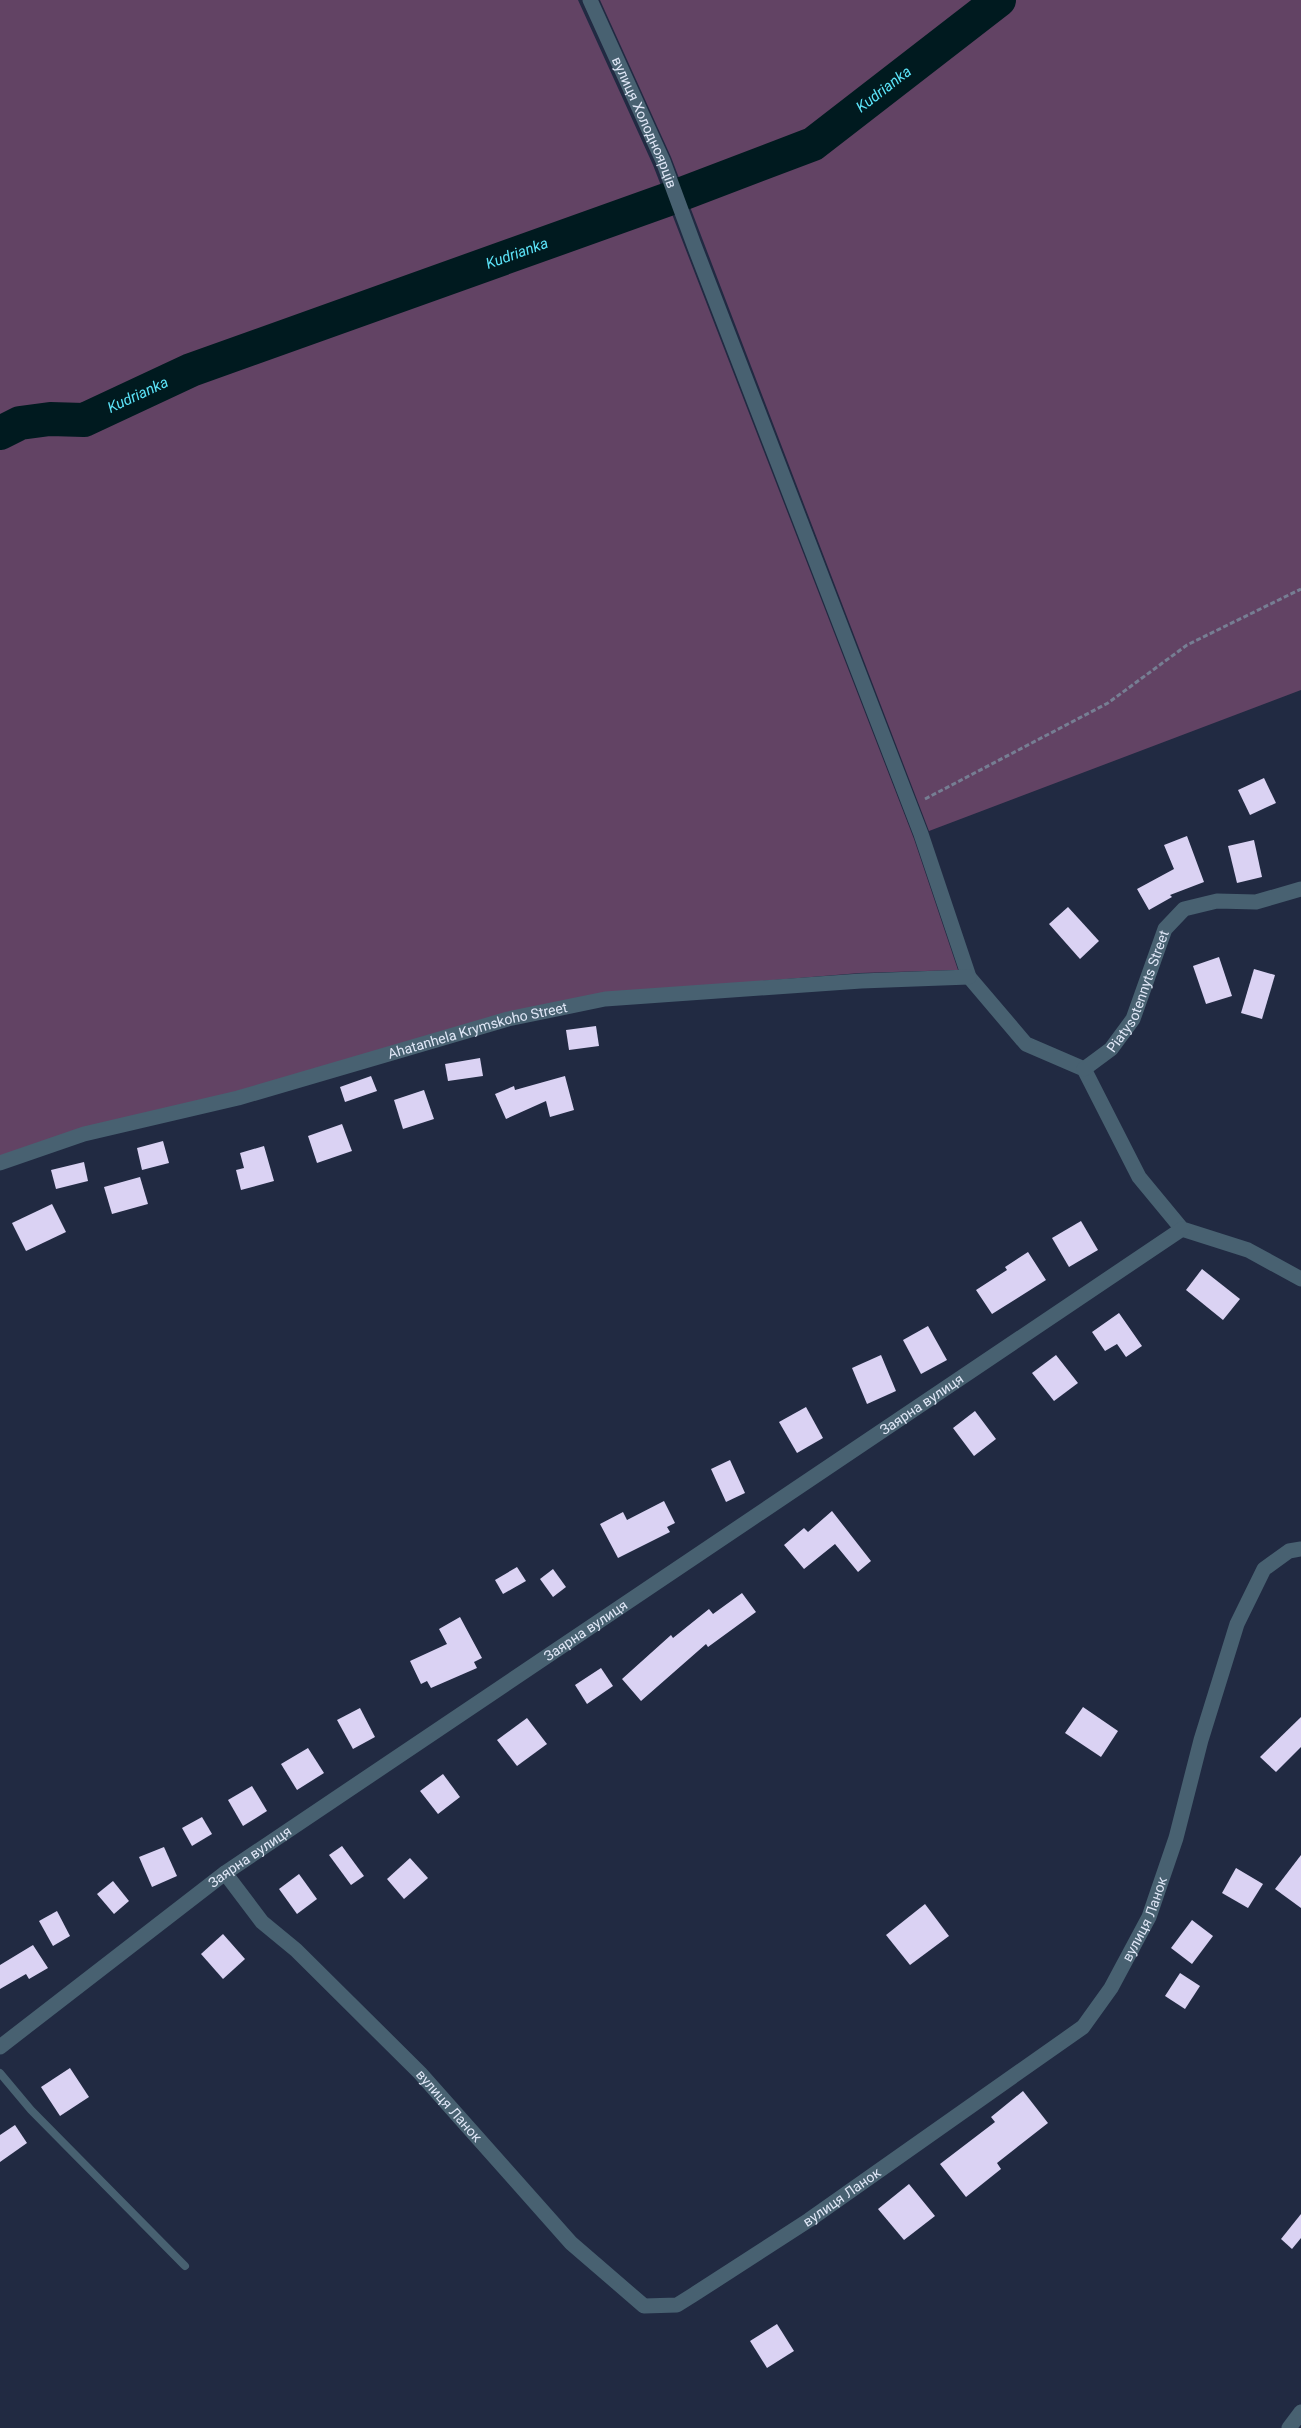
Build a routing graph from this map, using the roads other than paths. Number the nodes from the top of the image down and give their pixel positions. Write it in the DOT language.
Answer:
graph roads {
  1 [pos="590,0"];
  2 [pos="1301,889"];
  3 [pos="969,977"];
  4 [pos="1084,1069"];
  5 [pos="0,1162"];
  6 [pos="1182,1229"];
  7 [pos="1301,1279"];
  8 [pos="1301,1549"];
  9 [pos="225,1873"];
  10 [pos="0,2047"];
  11 [pos="0,2073"];
  12 [pos="185,2266"];
  13 [pos="1301,2412"];
  14 [pos="1289,2428"];
  1 -- 3 [label="street, вулиця Холодноярців"];
  2 -- 4 [label="street, Piatysotennyts Street"];
  3 -- 4 [label="street"];
  3 -- 5 [label="street, Ahatanhela Krymskoho Street"];
  4 -- 6 [label="street"];
  6 -- 7 [label="street"];
  6 -- 9 [label="street, Заярна вулиця"];
  8 -- 9 [label="street, вулиця Ланок"];
  9 -- 10 [label="street, Заярна вулиця"];
  11 -- 12 [label="lane"];
  13 -- 14 [label="street"];
}
